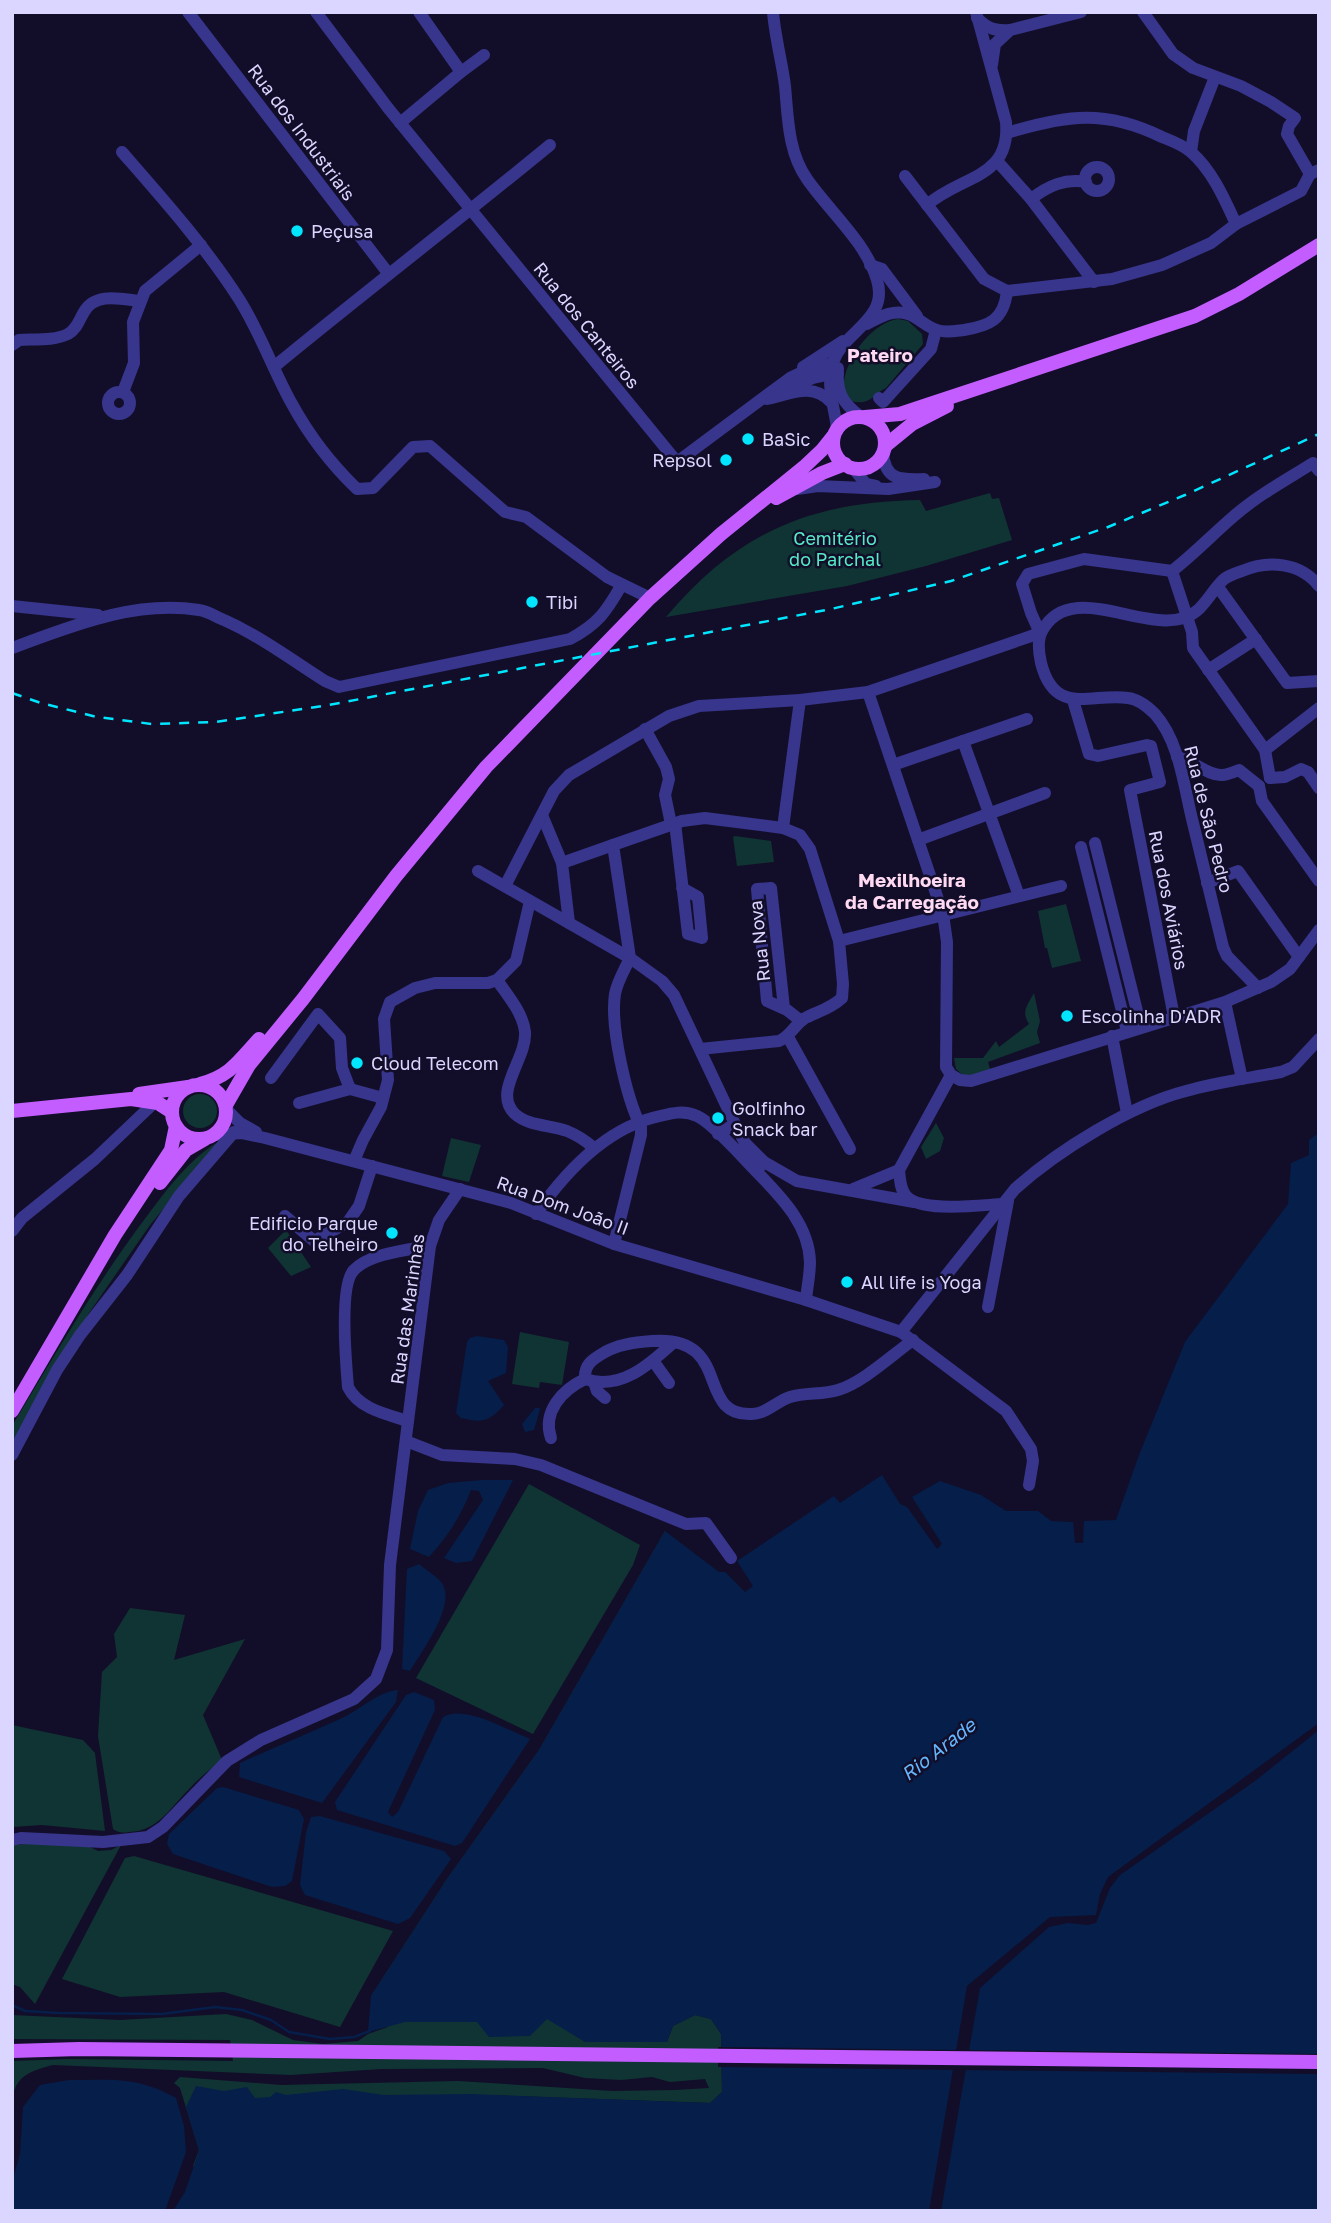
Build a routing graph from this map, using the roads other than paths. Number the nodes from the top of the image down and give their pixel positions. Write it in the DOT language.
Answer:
graph roads {
  1 [pos="188,12"];
  2 [pos="316,12"];
  3 [pos="419,12"];
  4 [pos="774,12"];
  5 [pos="1081,12"];
  6 [pos="1143,12"];
  7 [pos="977,15"];
  8 [pos="1010,30"];
  9 [pos="484,55"];
  10 [pos="991,70"];
  11 [pos="461,72"];
  12 [pos="1215,77"];
  13 [pos="400,123"];
  14 [pos="1007,133"];
  15 [pos="550,145"];
  16 [pos="122,152"];
  17 [pos="1191,152"];
  18 [pos="998,162"];
  19 [pos="1314,172"];
  20 [pos="905,176"];
  21 [pos="1086,182"];
  22 [pos="1031,199"];
  23 [pos="927,205"];
  24 [pos="471,210"];
  25 [pos="1236,225"];
  26 [pos="1319,239"];
  27 [pos="201,245"];
  28 [pos="1319,245"];
  29 [pos="1294,259"];
  30 [pos="870,265"];
  31 [pos="388,273"];
  32 [pos="1094,282"];
  33 [pos="1007,291"];
  34 [pos="140,301"];
  35 [pos="877,301"];
  36 [pos="906,307"];
  37 [pos="863,328"];
  38 [pos="936,330"];
  39 [pos="12,345"];
  40 [pos="275,366"];
  41 [pos="836,369"];
  42 [pos="1001,379"];
  43 [pos="123,392"];
  44 [pos="879,398"];
  45 [pos="760,401"];
  46 [pos="831,402"];
  47 [pos="862,417"];
  48 [pos="836,432"];
  49 [pos="884,449"];
  50 [pos="849,466"];
  51 [pos="1316,467"];
  52 [pos="888,489"];
  53 [pos="744,516"];
  54 [pos="1172,571"];
  55 [pos="621,586"];
  56 [pos="1319,586"];
  57 [pos="1218,587"];
  58 [pos="650,598"];
  59 [pos="12,606"];
  60 [pos="105,615"];
  61 [pos="1186,617"];
  62 [pos="1040,633"];
  63 [pos="1256,639"];
  64 [pos="12,648"];
  65 [pos="1208,670"];
  66 [pos="1319,681"];
  67 [pos="869,692"];
  68 [pos="800,700"];
  69 [pos="1073,701"];
  70 [pos="1319,708"];
  71 [pos="1027,719"];
  72 [pos="645,729"];
  73 [pos="963,741"];
  74 [pos="1265,750"];
  75 [pos="1177,757"];
  76 [pos="893,765"];
  77 [pos="1265,782"];
  78 [pos="1319,788"];
  79 [pos="1045,793"];
  80 [pos="990,814"];
  81 [pos="542,816"];
  82 [pos="673,824"];
  83 [pos="783,828"];
  84 [pos="918,840"];
  85 [pos="1095,843"];
  86 [pos="613,845"];
  87 [pos="1081,847"];
  88 [pos="562,863"];
  89 [pos="478,871"];
  90 [pos="1319,881"];
  91 [pos="1208,883"];
  92 [pos="505,886"];
  93 [pos="1061,886"];
  94 [pos="682,888"];
  95 [pos="1019,896"];
  96 [pos="530,901"];
  97 [pos="943,914"];
  98 [pos="569,923"];
  99 [pos="1319,930"];
  100 [pos="839,941"];
  101 [pos="1299,957"];
  102 [pos="630,958"];
  103 [pos="330,961"];
  104 [pos="497,980"];
  105 [pos="1258,988"];
  106 [pos="1226,1002"];
  107 [pos="784,1008"];
  108 [pos="1174,1017"];
  109 [pos="801,1021"];
  110 [pos="1141,1027"];
  111 [pos="1127,1031"];
  112 [pos="1112,1036"];
  113 [pos="788,1037"];
  114 [pos="1319,1039"];
  115 [pos="700,1049"];
  116 [pos="951,1075"];
  117 [pos="271,1078"];
  118 [pos="1242,1079"];
  119 [pos="194,1085"];
  120 [pos="350,1089"];
  121 [pos="156,1097"];
  122 [pos="383,1098"];
  123 [pos="96,1102"];
  124 [pos="299,1103"];
  125 [pos="227,1107"];
  126 [pos="12,1111"];
  127 [pos="172,1112"];
  128 [pos="1127,1113"];
  129 [pos="638,1120"];
  130 [pos="735,1124"];
  131 [pos="176,1126"];
  132 [pos="234,1132"];
  133 [pos="718,1135"];
  134 [pos="209,1137"];
  135 [pos="265,1138"];
  136 [pos="594,1148"];
  137 [pos="850,1149"];
  138 [pos="355,1161"];
  139 [pos="372,1166"];
  140 [pos="760,1166"];
  141 [pos="899,1170"];
  142 [pos="460,1189"];
  143 [pos="853,1190"];
  144 [pos="1006,1201"];
  145 [pos="917,1203"];
  146 [pos="536,1214"];
  147 [pos="285,1216"];
  148 [pos="15,1221"];
  149 [pos="614,1244"];
  150 [pos="430,1247"];
  151 [pos="80,1296"];
  152 [pos="806,1300"];
  153 [pos="988,1307"];
  154 [pos="901,1332"];
  155 [pos="913,1340"];
  156 [pos="674,1342"];
  157 [pos="654,1363"];
  158 [pos="587,1381"];
  159 [pos="669,1383"];
  160 [pos="581,1395"];
  161 [pos="605,1398"];
  162 [pos="12,1411"];
  163 [pos="408,1421"];
  164 [pos="551,1438"];
  165 [pos="406,1441"];
  166 [pos="12,1455"];
  167 [pos="1029,1485"];
  168 [pos="731,1558"];
  169 [pos="12,1840"];
  170 [pos="12,2051"];
  171 [pos="1319,2062"];
  1 -- 31 [label="street, Rua dos Industriais"];
  2 -- 13 [label="street, Rua dos Canteiros"];
  3 -- 11 [label="street"];
  4 -- 30 [label="street"];
  5 -- 8 [label="street"];
  6 -- 12 [label="street"];
  7 -- 8 [label="street"];
  7 -- 10 [label="street"];
  8 -- 10 [label="street"];
  9 -- 11 [label="street"];
  10 -- 14 [label="street"];
  11 -- 13 [label="street"];
  12 -- 17 [label="street"];
  12 -- 19 [label="street"];
  13 -- 24 [label="street, Rua dos Canteiros"];
  14 -- 17 [label="street"];
  14 -- 18 [label="street"];
  15 -- 24 [label="street"];
  16 -- 27 [label="street"];
  17 -- 25 [label="street"];
  18 -- 22 [label="street"];
  18 -- 23 [label="street"];
  19 -- 25 [label="street"];
  20 -- 23 [label="street"];
  21 -- 22 [label="street"];
  22 -- 32 [label="street"];
  23 -- 33 [label="street"];
  24 -- 31 [label="street"];
  24 -- 45 [label="street, Rua dos Canteiros"];
  25 -- 32 [label="street"];
  26 -- 29 [label="main road"];
  27 -- 34 [label="street"];
  27 -- 40 [label="street"];
  28 -- 29 [label="main road"];
  29 -- 42 [label="main road"];
  30 -- 35 [label="street"];
  30 -- 36 [label="street"];
  31 -- 40 [label="street"];
  32 -- 33 [label="street"];
  33 -- 38 [label="street"];
  34 -- 39 [label="street"];
  34 -- 43 [label="street"];
  35 -- 36 [label="street"];
  35 -- 37 [label="street"];
  36 -- 37 [label="street"];
  36 -- 38 [label="street"];
  37 -- 41 [label="street"];
  37 -- 45 [label="street"];
  38 -- 44 [label="street"];
  40 -- 58 [label="street"];
  41 -- 45 [label="street"];
  41 -- 46 [label="street"];
  41 -- 47 [label="street"];
  42 -- 47 [label="main road"];
  42 -- 49 [label="main road"];
  45 -- 46 [label="street"];
  46 -- 48 [label="street"];
  47 -- 48 [label="main road"];
  47 -- 49 [label="main road"];
  48 -- 50 [label="main road"];
  48 -- 53 [label="main road"];
  49 -- 50 [label="main road"];
  49 -- 52 [label="street"];
  50 -- 52 [label="street"];
  50 -- 53 [label="main road"];
  51 -- 54 [label="street"];
  52 -- 53 [label="street"];
  53 -- 58 [label="main road"];
  54 -- 61 [label="street"];
  54 -- 62 [label="street"];
  55 -- 60 [label="street"];
  56 -- 57 [label="street"];
  57 -- 61 [label="street"];
  57 -- 63 [label="street"];
  58 -- 103 [label="main road"];
  59 -- 60 [label="street"];
  60 -- 64 [label="street"];
  61 -- 62 [label="street"];
  61 -- 65 [label="street"];
  62 -- 67 [label="street"];
  62 -- 69 [label="street"];
  63 -- 65 [label="street"];
  63 -- 66 [label="street"];
  65 -- 74 [label="street"];
  67 -- 68 [label="street"];
  67 -- 76 [label="street"];
  68 -- 72 [label="street"];
  68 -- 83 [label="street"];
  69 -- 75 [label="street, Rua de São Pedro"];
  69 -- 108 [label="street, Rua dos Aviários"];
  70 -- 74 [label="street"];
  71 -- 73 [label="street"];
  72 -- 81 [label="street"];
  72 -- 82 [label="street"];
  73 -- 76 [label="street"];
  73 -- 80 [label="street"];
  74 -- 77 [label="street"];
  75 -- 77 [label="street"];
  75 -- 91 [label="street, Rua de São Pedro"];
  76 -- 84 [label="street"];
  77 -- 78 [label="street"];
  77 -- 90 [label="street"];
  79 -- 80 [label="street"];
  80 -- 84 [label="street"];
  80 -- 95 [label="street"];
  81 -- 88 [label="street"];
  81 -- 92 [label="street"];
  82 -- 83 [label="street"];
  82 -- 86 [label="street"];
  82 -- 94 [label="street"];
  83 -- 100 [label="street"];
  84 -- 97 [label="street"];
  85 -- 110 [label="street"];
  86 -- 88 [label="street"];
  86 -- 102 [label="street"];
  87 -- 111 [label="street"];
  88 -- 98 [label="street"];
  89 -- 92 [label="street"];
  91 -- 101 [label="street"];
  91 -- 105 [label="street, Rua de São Pedro"];
  92 -- 96 [label="street"];
  93 -- 95 [label="street"];
  95 -- 97 [label="street"];
  96 -- 98 [label="street"];
  96 -- 104 [label="street"];
  97 -- 100 [label="street"];
  97 -- 116 [label="street"];
  98 -- 102 [label="street"];
  99 -- 101 [label="street"];
  100 -- 109 [label="street"];
  101 -- 105 [label="street"];
  102 -- 115 [label="street"];
  102 -- 129 [label="street"];
  103 -- 119 [label="main road"];
  103 -- 125 [label="main road"];
  104 -- 122 [label="street"];
  104 -- 136 [label="street"];
  105 -- 106 [label="street"];
  106 -- 108 [label="street"];
  106 -- 118 [label="street"];
  107 -- 107 [label="street, Rua Nova"];
  107 -- 109 [label="street, Rua Nova"];
  108 -- 110 [label="street"];
  109 -- 113 [label="street"];
  110 -- 111 [label="street"];
  111 -- 112 [label="street"];
  112 -- 116 [label="street"];
  112 -- 128 [label="street"];
  113 -- 115 [label="street"];
  113 -- 137 [label="street"];
  114 -- 118 [label="street"];
  115 -- 130 [label="street"];
  116 -- 141 [label="street"];
  117 -- 120 [label="street"];
  118 -- 128 [label="street"];
  119 -- 121 [label="main road"];
  119 -- 125 [label="main road"];
  119 -- 127 [label="main road"];
  120 -- 122 [label="street"];
  120 -- 124 [label="street"];
  121 -- 123 [label="main road"];
  121 -- 123 [label="main road"];
  121 -- 127 [label="main road"];
  121 -- 148 [label="street"];
  122 -- 138 [label="street"];
  123 -- 126 [label="main road"];
  125 -- 134 [label="main road"];
  125 -- 135 [label="street"];
  127 -- 131 [label="main road"];
  128 -- 144 [label="street"];
  129 -- 133 [label="street"];
  129 -- 136 [label="street"];
  129 -- 149 [label="street"];
  130 -- 133 [label="street"];
  130 -- 140 [label="street"];
  131 -- 134 [label="main road"];
  131 -- 151 [label="main road"];
  132 -- 134 [label="street, Rua Dom João II"];
  132 -- 135 [label="street, Rua Dom João II"];
  132 -- 166 [label="street"];
  133 -- 140 [label="street"];
  134 -- 151 [label="main road"];
  135 -- 138 [label="street, Rua Dom João II"];
  136 -- 146 [label="street"];
  138 -- 139 [label="street, Rua Dom João II"];
  139 -- 142 [label="street, Rua Dom João II"];
  139 -- 147 [label="street"];
  140 -- 143 [label="street"];
  140 -- 152 [label="street"];
  141 -- 143 [label="street"];
  141 -- 145 [label="street"];
  142 -- 146 [label="street, Rua Dom João II"];
  142 -- 150 [label="street, Rua das Marinhas"];
  143 -- 145 [label="street"];
  144 -- 145 [label="street"];
  144 -- 153 [label="street"];
  144 -- 154 [label="street"];
  146 -- 149 [label="street, Rua Dom João II"];
  149 -- 152 [label="street, Rua Dom João II"];
  150 -- 163 [label="street, Rua das Marinhas"];
  150 -- 163 [label="street"];
  151 -- 162 [label="main road"];
  152 -- 154 [label="street, Rua Dom João II"];
  154 -- 155 [label="street, Rua Dom João II"];
  155 -- 156 [label="street"];
  155 -- 167 [label="street, Rua Dom João II"];
  156 -- 157 [label="street"];
  156 -- 158 [label="street"];
  157 -- 158 [label="street"];
  157 -- 159 [label="street"];
  158 -- 160 [label="street"];
  158 -- 161 [label="street"];
  158 -- 164 [label="street"];
  163 -- 165 [label="street, Rua das Marinhas"];
  165 -- 168 [label="street"];
  165 -- 169 [label="street, Rua das Marinhas"];
  170 -- 171 [label="main road"];
}
